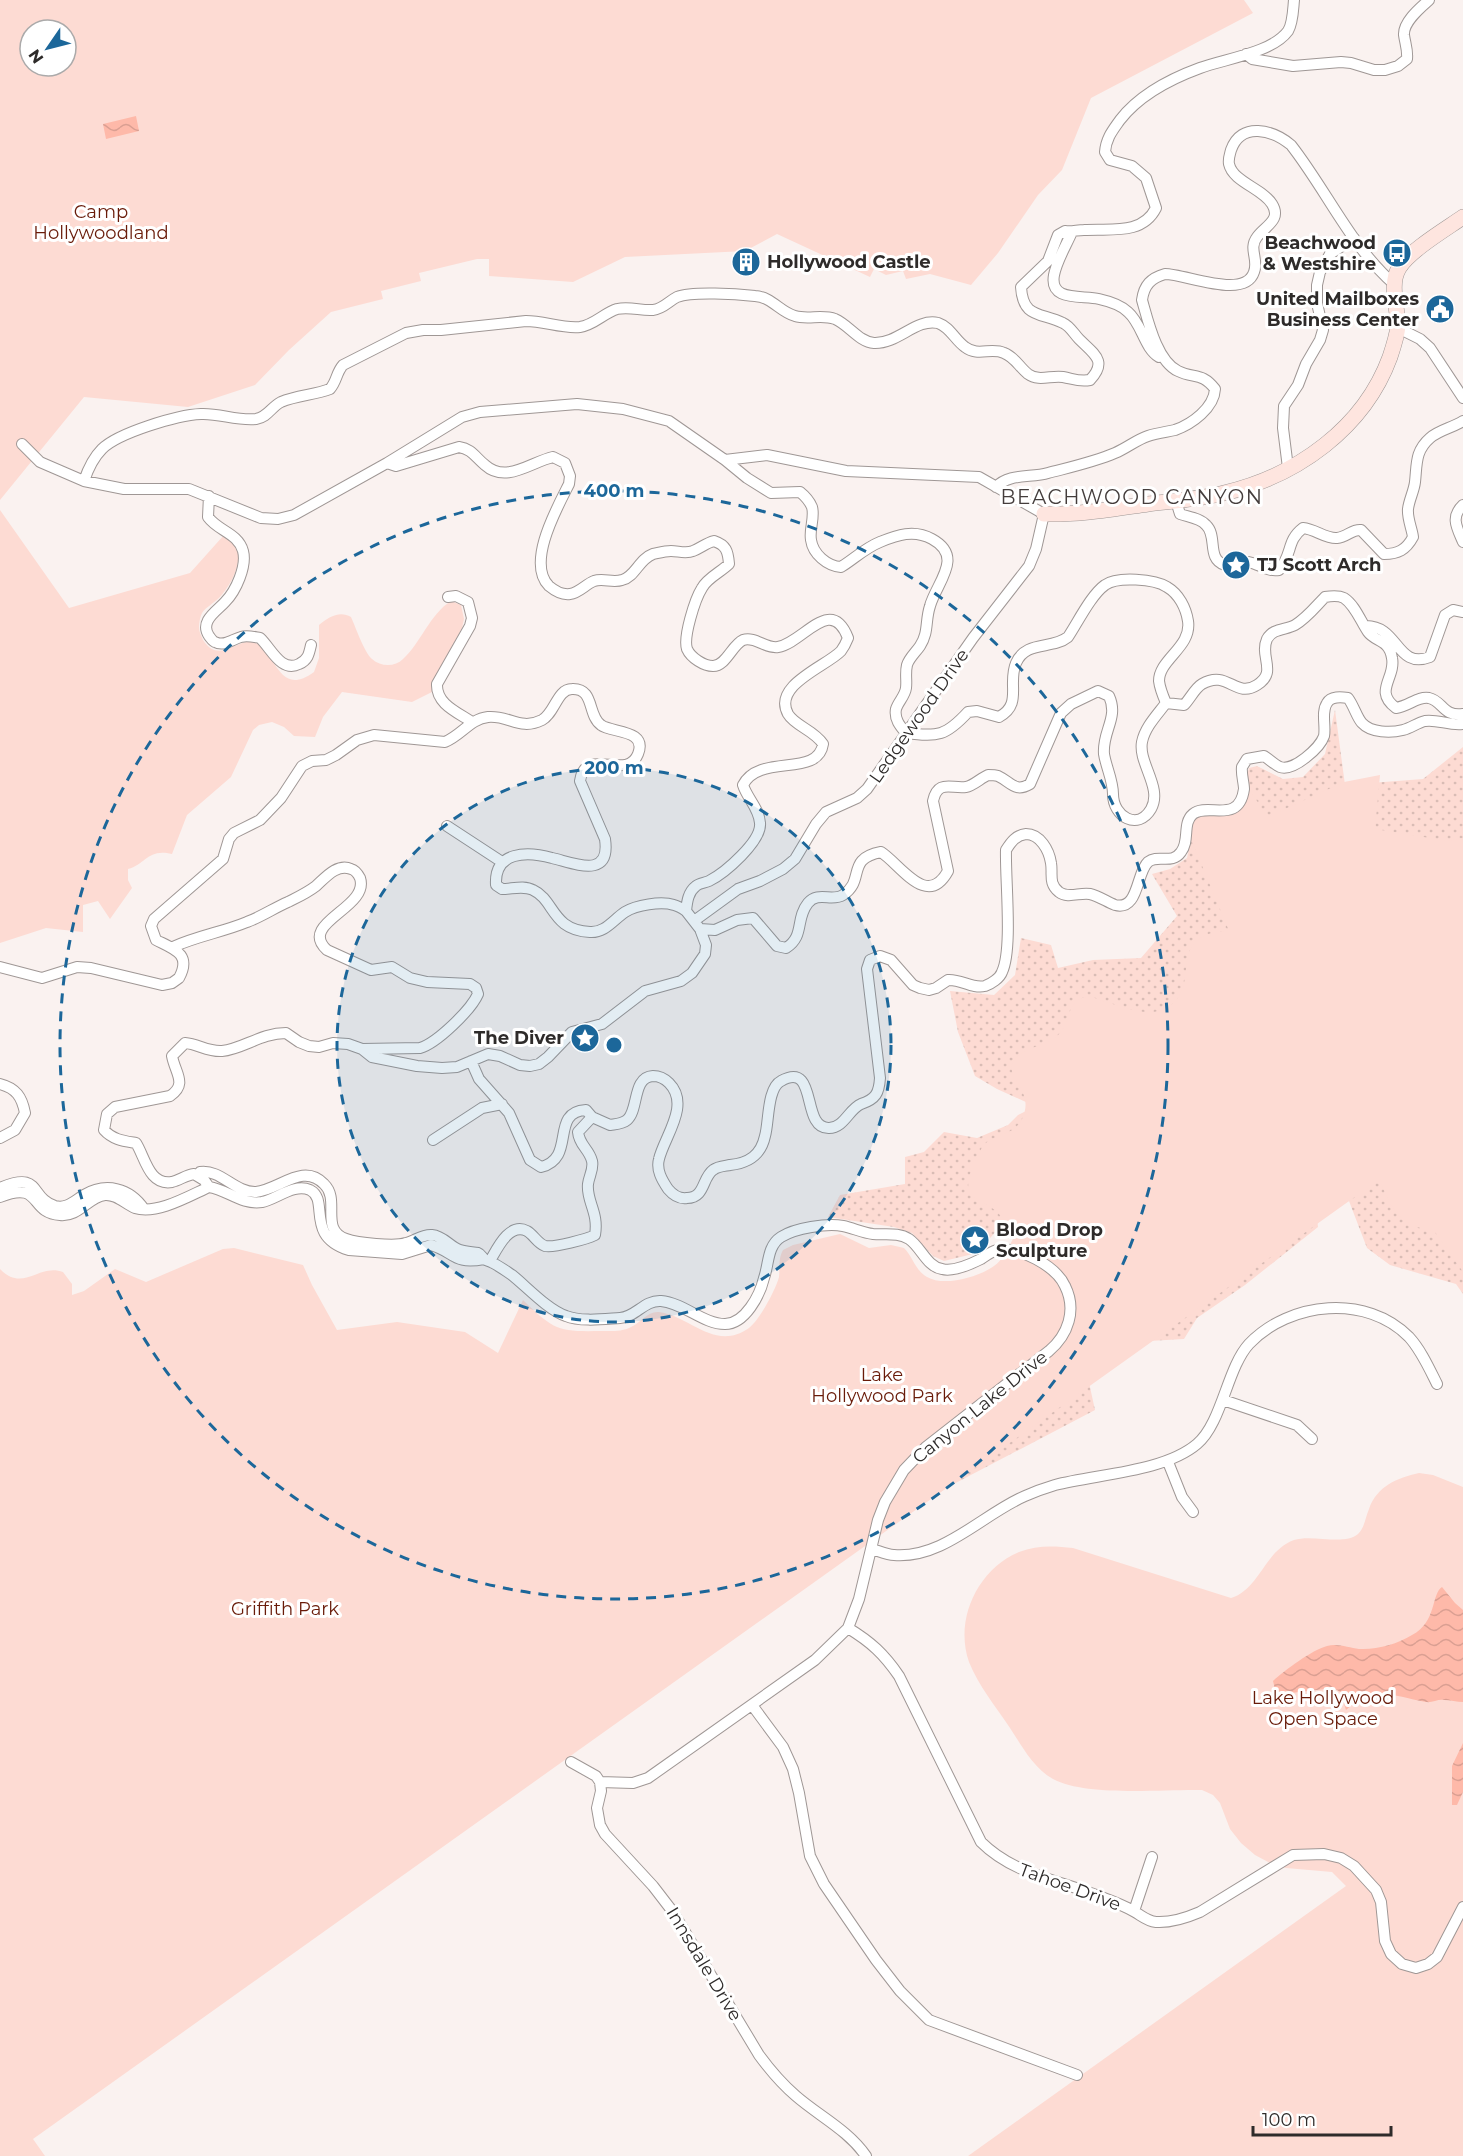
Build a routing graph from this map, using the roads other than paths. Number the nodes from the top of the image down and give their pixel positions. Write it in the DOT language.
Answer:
graph roads {
  1 [pos="1294,0"];
  2 [pos="1429,0"];
  3 [pos="1246,54"];
  4 [pos="1463,217"];
  5 [pos="1072,232"];
  6 [pos="1354,238"];
  7 [pos="1395,285"];
  8 [pos="1398,328"];
  9 [pos="1162,357"];
  10 [pos="1463,398"];
  11 [pos="1463,420"];
  12 [pos="22,444"];
  13 [pos="725,460"];
  14 [pos="387,463"];
  15 [pos="1288,468"];
  16 [pos="84,481"];
  17 [pos="996,488"];
  18 [pos="209,496"];
  19 [pos="1176,501"];
  20 [pos="1463,505"];
  21 [pos="1044,514"];
  22 [pos="1463,542"];
  23 [pos="448,597"];
  24 [pos="1463,612"];
  25 [pos="1365,626"];
  26 [pos="311,645"];
  27 [pos="1166,703"];
  28 [pos="1463,714"];
  29 [pos="472,722"];
  30 [pos="1463,724"];
  31 [pos="906,733"];
  32 [pos="447,826"];
  33 [pos="502,862"];
  34 [pos="686,911"];
  35 [pos="697,925"];
  36 [pos="173,947"];
  37 [pos="0,967"];
  38 [pos="362,1049"];
  39 [pos="471,1061"];
  40 [pos="0,1084"];
  41 [pos="502,1104"];
  42 [pos="592,1117"];
  43 [pos="0,1138"];
  44 [pos="433,1140"];
  45 [pos="198,1175"];
  46 [pos="224,1186"];
  47 [pos="209,1187"];
  48 [pos="0,1188"];
  49 [pos="0,1197"];
  50 [pos="144,1209"];
  51 [pos="487,1260"];
  52 [pos="1437,1383"];
  53 [pos="1223,1400"];
  54 [pos="1312,1439"];
  55 [pos="1168,1461"];
  56 [pos="1193,1512"];
  57 [pos="872,1550"];
  58 [pos="848,1628"];
  59 [pos="752,1705"];
  60 [pos="571,1762"];
  61 [pos="600,1782"];
  62 [pos="1152,1857"];
  63 [pos="1463,1907"];
  64 [pos="1134,1911"];
  65 [pos="1077,2074"];
  66 [pos="866,2156"];
  1 -- 3 [label="street"];
  2 -- 3 [label="street"];
  3 -- 5 [label="street"];
  4 -- 7 [label="street"];
  5 -- 9 [label="street"];
  5 -- 16 [label="street"];
  6 -- 7 [label="street"];
  6 -- 9 [label="street"];
  6 -- 15 [label="street"];
  7 -- 8 [label="street"];
  8 -- 10 [label="street"];
  8 -- 15 [label="street"];
  9 -- 17 [label="street"];
  11 -- 19 [label="street"];
  12 -- 16 [label="street"];
  13 -- 14 [label="street"];
  13 -- 17 [label="street"];
  13 -- 31 [label="street"];
  14 -- 18 [label="street"];
  14 -- 34 [label="street"];
  15 -- 19 [label="street"];
  16 -- 18 [label="street"];
  17 -- 21 [label="street"];
  18 -- 26 [label="street"];
  19 -- 21 [label="street"];
  20 -- 22 [label="street"];
  21 -- 31 [label="street, Ledgewood Drive"];
  23 -- 29 [label="street"];
  24 -- 25 [label="street"];
  25 -- 27 [label="street"];
  25 -- 28 [label="street"];
  27 -- 31 [label="street"];
  27 -- 35 [label="street"];
  29 -- 33 [label="street"];
  29 -- 36 [label="street"];
  30 -- 42 [label="street"];
  31 -- 35 [label="street, Ledgewood Drive"];
  32 -- 33 [label="street"];
  33 -- 34 [label="street"];
  34 -- 35 [label="street"];
  35 -- 39 [label="street"];
  36 -- 37 [label="street"];
  36 -- 38 [label="street"];
  38 -- 39 [label="street"];
  38 -- 45 [label="street"];
  39 -- 41 [label="street"];
  40 -- 43 [label="street"];
  41 -- 42 [label="street"];
  41 -- 44 [label="street"];
  42 -- 51 [label="street"];
  45 -- 46 [label="street"];
  45 -- 47 [label="street"];
  46 -- 47 [label="street"];
  46 -- 51 [label="street"];
  47 -- 50 [label="street"];
  48 -- 50 [label="street"];
  49 -- 50 [label="street"];
  51 -- 57 [label="street, Canyon Lake Drive"];
  52 -- 53 [label="street"];
  53 -- 54 [label="street"];
  53 -- 55 [label="street"];
  55 -- 56 [label="street"];
  55 -- 57 [label="street"];
  57 -- 58 [label="street, Canyon Lake Drive"];
  58 -- 59 [label="street, Canyon Lake Drive"];
  58 -- 64 [label="street, Tahoe Drive"];
  59 -- 61 [label="street, Canyon Lake Drive"];
  59 -- 65 [label="street"];
  60 -- 61 [label="street"];
  61 -- 66 [label="street, Innsdale Drive"];
  62 -- 64 [label="street"];
  63 -- 64 [label="street, Tahoe Drive"];
}
